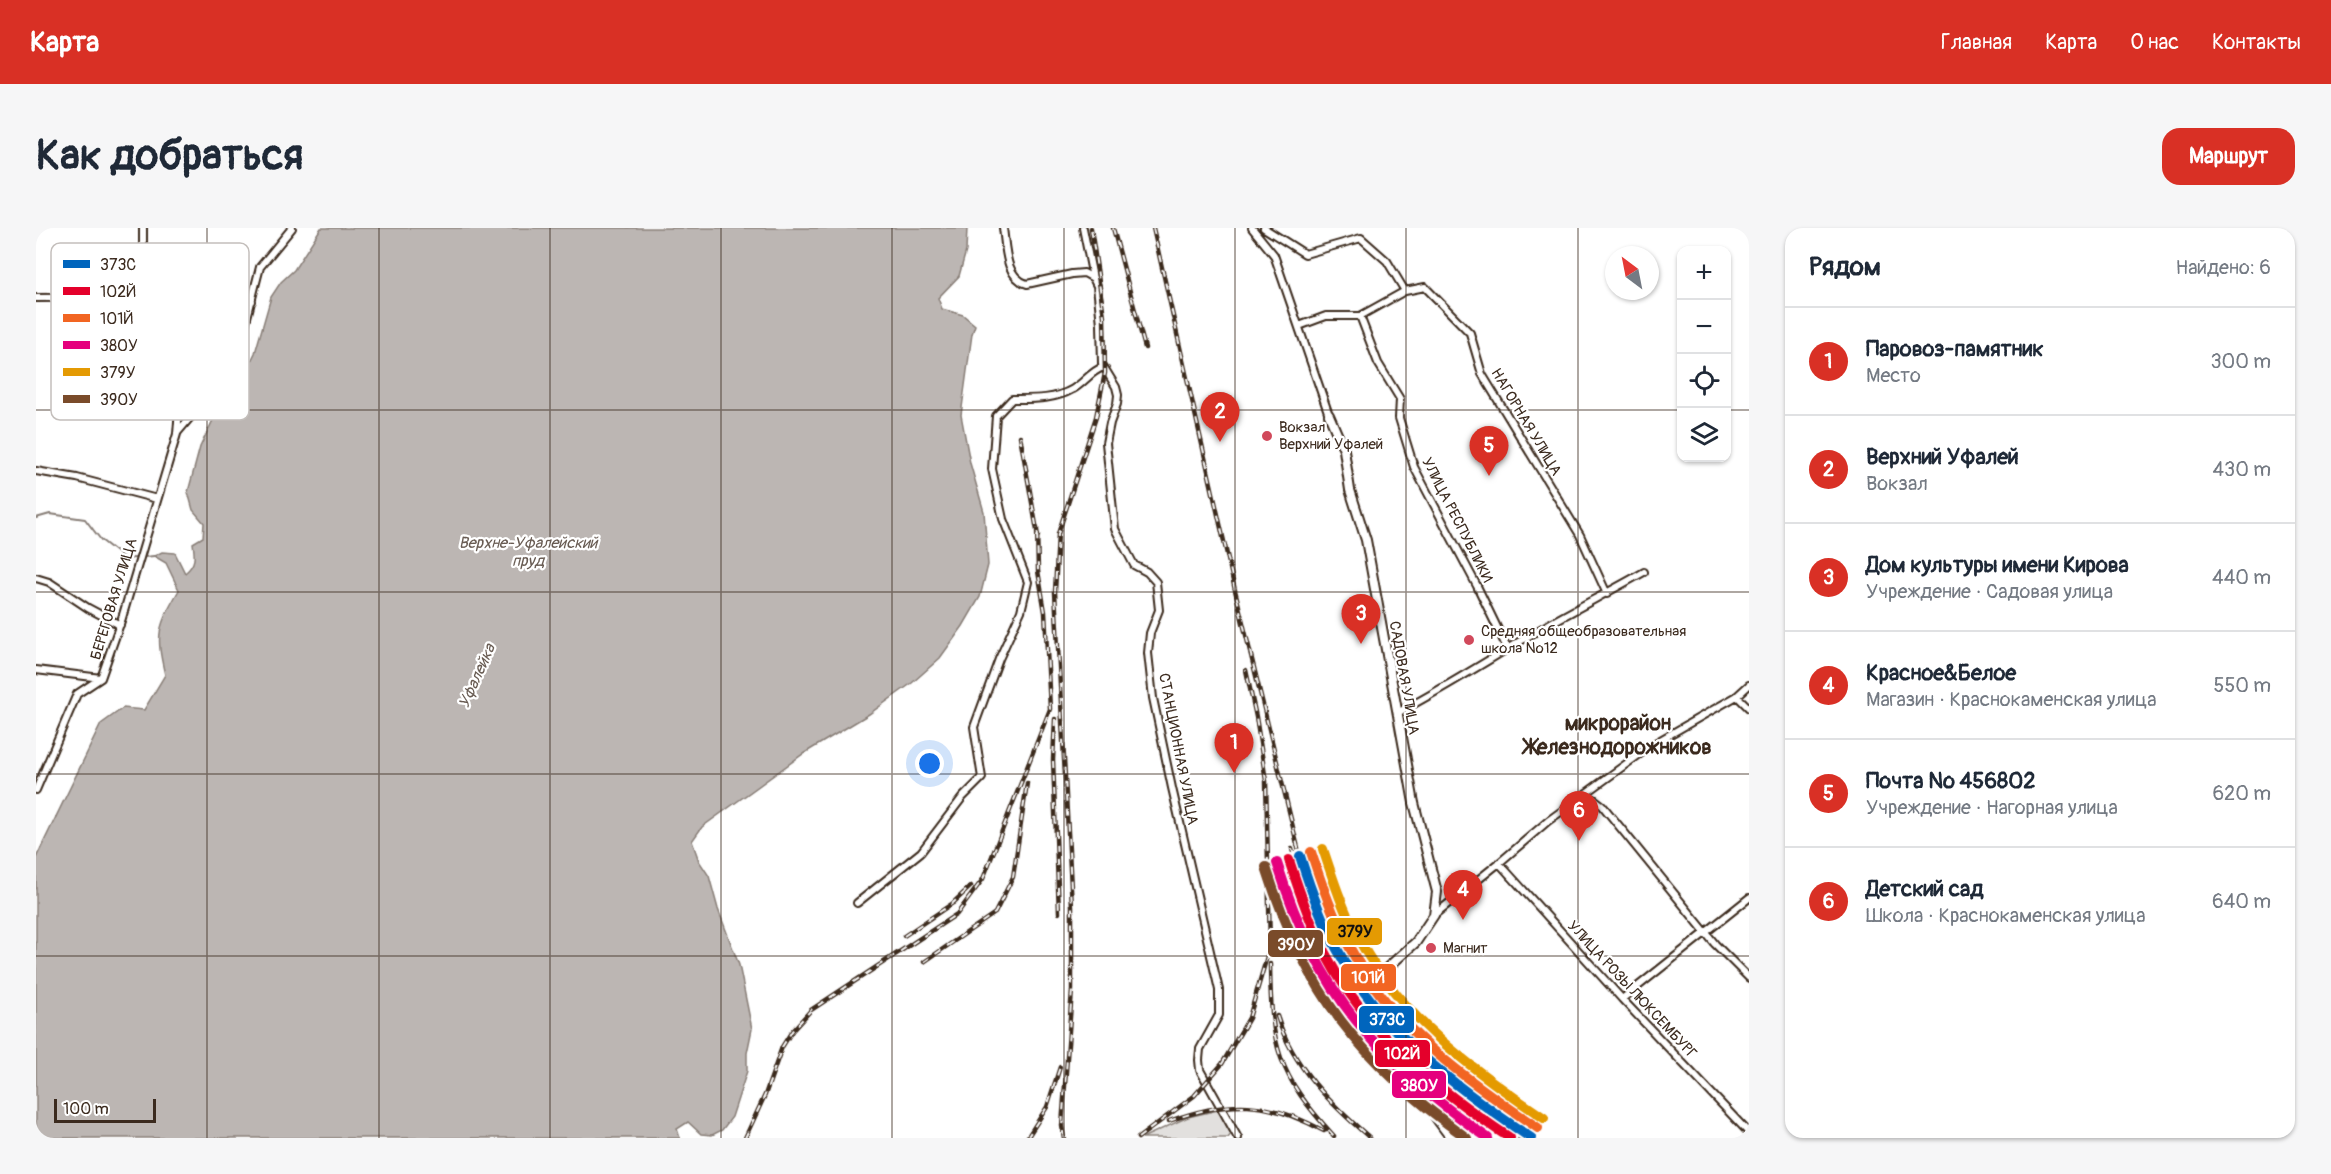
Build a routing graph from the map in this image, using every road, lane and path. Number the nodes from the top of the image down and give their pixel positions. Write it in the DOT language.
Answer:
graph roads {
  1 [pos="292,228"];
  2 [pos="1003,228"];
  3 [pos="1083,228"];
  4 [pos="1252,228"];
  5 [pos="1264,228"];
  6 [pos="1093,278"];
  7 [pos="1405,291"];
  8 [pos="36,298"];
  9 [pos="51,298"];
  10 [pos="249,301"];
  11 [pos="252,301"];
  12 [pos="249,313"];
  13 [pos="1360,316"];
  14 [pos="1299,326"];
  15 [pos="1103,367"];
  16 [pos="1329,415"];
  17 [pos="178,420"];
  18 [pos="189,420"];
  19 [pos="177,434"];
  20 [pos="36,471"];
  21 [pos="157,499"];
  22 [pos="1644,572"];
  23 [pos="36,578"];
  24 [pos="1607,594"];
  25 [pos="120,625"];
  26 [pos="1508,648"];
  27 [pos="36,670"];
  28 [pos="101,678"];
  29 [pos="1749,685"];
  30 [pos="1737,696"];
  31 [pos="1749,708"];
  32 [pos="1396,713"];
  33 [pos="36,790"];
  34 [pos="1580,799"];
  35 [pos="1499,863"];
  36 [pos="1749,898"];
  37 [pos="857,903"];
  38 [pos="1434,915"];
  39 [pos="1706,933"];
  40 [pos="1749,978"];
  41 [pos="1622,999"];
  42 [pos="1749,1131"];
  43 [pos="1238,1138"];
  44 [pos="1451,1138"];
  1 -- 11 [label="street, БЕРЕГОВАЯ УЛИЦА"];
  2 -- 6 [label="street"];
  3 -- 6 [label="street, СТАНЦИОННАЯ УЛИЦА"];
  4 -- 14 [label="street, САДОВАЯ УЛИЦА"];
  5 -- 7 [label="street"];
  6 -- 15 [label="street, СТАНЦИОННАЯ УЛИЦА"];
  7 -- 13 [label="street"];
  7 -- 24 [label="street, НАГОРНАЯ УЛИЦА"];
  8 -- 9 [label="street"];
  10 -- 11 [label="street"];
  11 -- 12 [label="street, БЕРЕГОВАЯ УЛИЦА"];
  13 -- 14 [label="street"];
  13 -- 26 [label="street, УЛИЦА РЕСПУБЛИКИ"];
  14 -- 16 [label="street, САДОВАЯ УЛИЦА"];
  15 -- 37 [label="street"];
  15 -- 43 [label="street, СТАНЦИОННАЯ УЛИЦА"];
  16 -- 32 [label="street, САДОВАЯ УЛИЦА"];
  17 -- 19 [label="street, БЕРЕГОВАЯ УЛИЦА"];
  18 -- 19 [label="street, БЕРЕГОВАЯ УЛИЦА"];
  19 -- 21 [label="street, БЕРЕГОВАЯ УЛИЦА"];
  20 -- 21 [label="street"];
  21 -- 25 [label="street, БЕРЕГОВАЯ УЛИЦА"];
  22 -- 24 [label="street"];
  23 -- 25 [label="street"];
  24 -- 26 [label="street"];
  25 -- 28 [label="street, БЕРЕГОВАЯ УЛИЦА"];
  26 -- 32 [label="street"];
  27 -- 28 [label="street"];
  28 -- 33 [label="street, БЕРЕГОВАЯ УЛИЦА"];
  29 -- 30 [label="street"];
  30 -- 31 [label="street"];
  30 -- 34 [label="street"];
  32 -- 38 [label="street, САДОВАЯ УЛИЦА"];
  34 -- 35 [label="street"];
  34 -- 39 [label="street"];
  35 -- 38 [label="street"];
  35 -- 41 [label="street, УЛИЦА РОЗЫ ЛЮКСЕМБУРГ"];
  36 -- 39 [label="street"];
  38 -- 44 [label="street"];
  39 -- 40 [label="street"];
  39 -- 41 [label="street"];
  41 -- 42 [label="street, УЛИЦА РОЗЫ ЛЮКСЕМБУРГ"];
}
